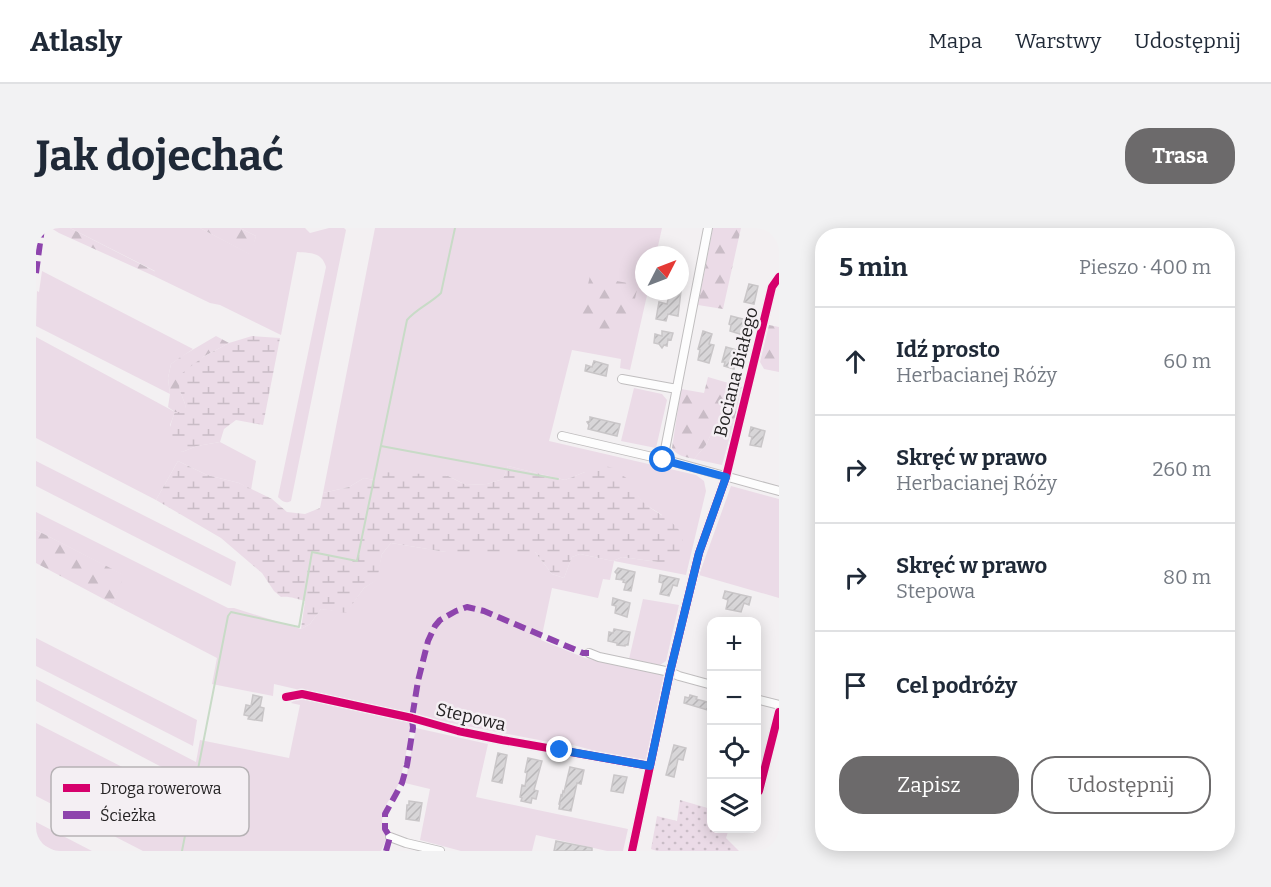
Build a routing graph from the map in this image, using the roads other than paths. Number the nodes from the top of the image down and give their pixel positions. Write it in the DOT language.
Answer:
graph roads {
  1 [pos="708,228"];
  2 [pos="779,277"];
  3 [pos="622,379"];
  4 [pos="677,389"];
  5 [pos="562,436"];
  6 [pos="663,460"];
  7 [pos="726,477"];
  8 [pos="779,491"];
  9 [pos="589,653"];
  10 [pos="670,672"];
  11 [pos="707,684"];
  12 [pos="286,697"];
  13 [pos="761,700"];
  14 [pos="779,705"];
  15 [pos="779,712"];
  16 [pos="650,766"];
  17 [pos="761,783"];
  18 [pos="390,837"];
  19 [pos="440,851"];
  20 [pos="632,851"];
  1 -- 4 [label="street"];
  2 -- 7 [label="street, Bociana Białego"];
  3 -- 4 [label="street"];
  4 -- 6 [label="street"];
  5 -- 6 [label="street"];
  6 -- 7 [label="street"];
  7 -- 8 [label="street"];
  7 -- 10 [label="street, Bociana Białego"];
  9 -- 10 [label="street"];
  10 -- 11 [label="street"];
  10 -- 16 [label="street, Bociana Białego"];
  12 -- 16 [label="street, Stepowa"];
  13 -- 14 [label="street"];
  15 -- 17 [label="street"];
  16 -- 20 [label="street, Bociana Białego"];
  18 -- 19 [label="street"];
}
